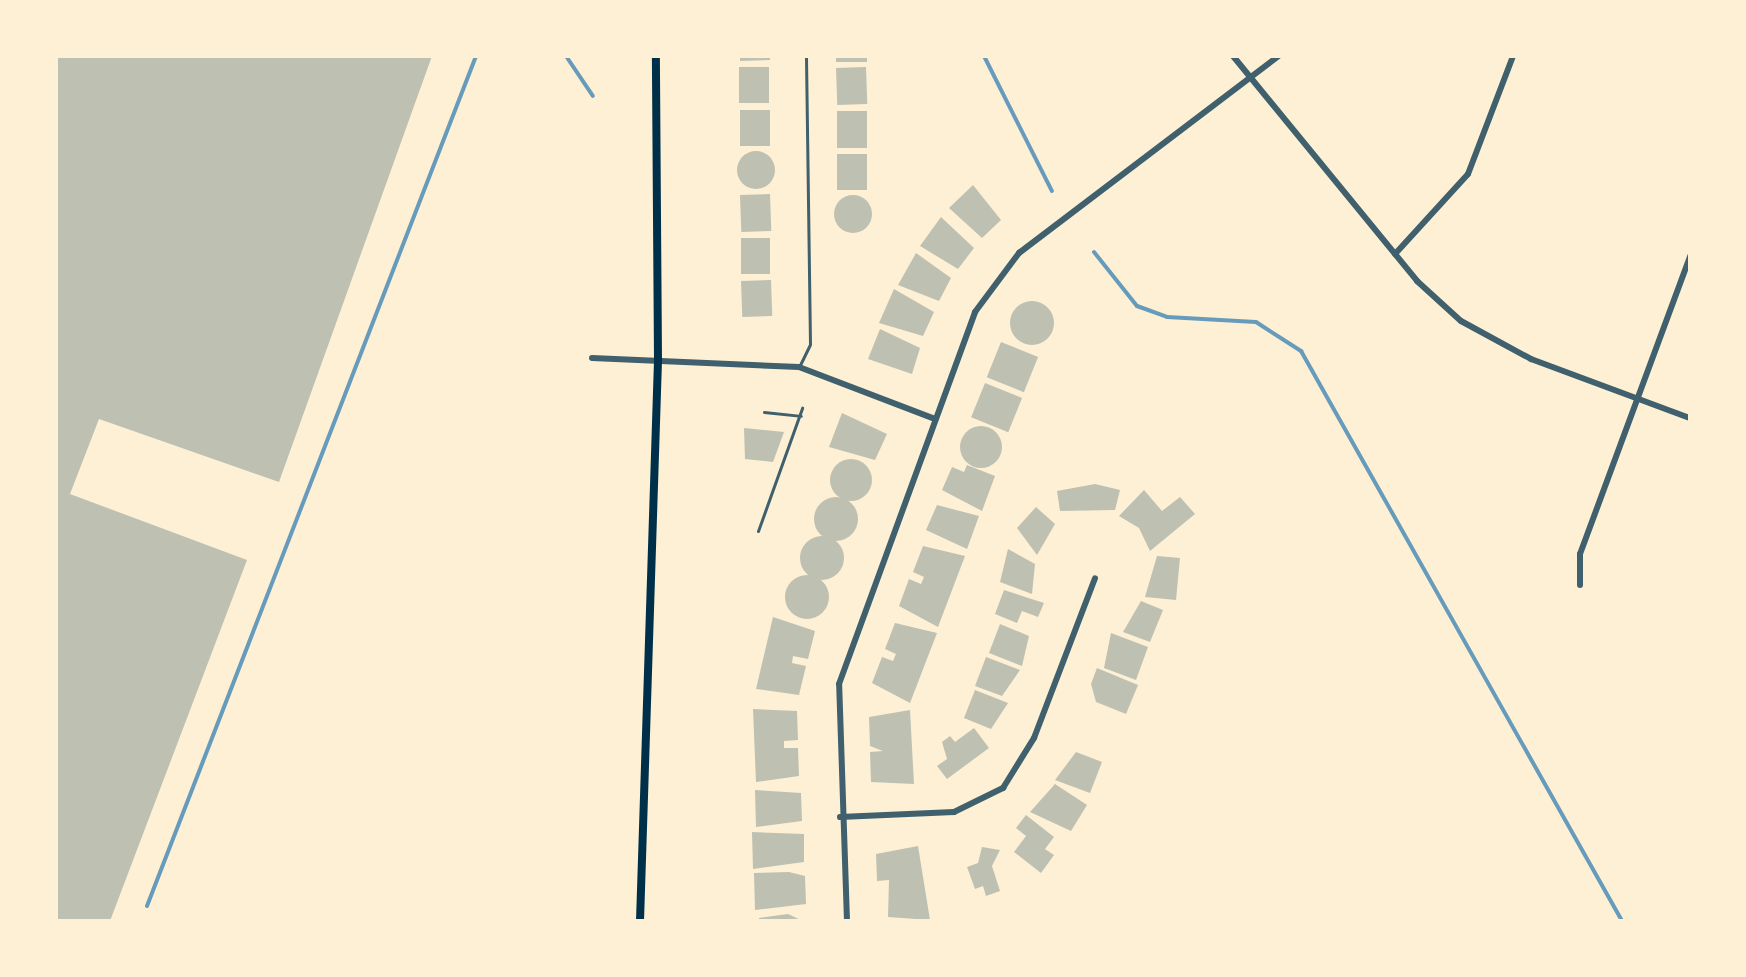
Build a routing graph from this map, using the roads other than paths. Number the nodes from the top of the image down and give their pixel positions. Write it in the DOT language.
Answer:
graph roads {
  1 [pos="656,56"];
  2 [pos="806,56"];
  3 [pos="1233,56"];
  4 [pos="1279,56"];
  5 [pos="1513,56"];
  6 [pos="1253,81"];
  7 [pos="1395,254"];
  8 [pos="1690,256"];
  9 [pos="592,358"];
  10 [pos="658,360"];
  11 [pos="799,367"];
  12 [pos="1636,398"];
  13 [pos="802,408"];
  14 [pos="764,412"];
  15 [pos="801,416"];
  16 [pos="1690,418"];
  17 [pos="935,419"];
  18 [pos="758,531"];
  19 [pos="1095,578"];
  20 [pos="1580,585"];
  21 [pos="840,817"];
  22 [pos="640,921"];
  23 [pos="847,921"];
  1 -- 10 [label="main road"];
  2 -- 11 [label="lane"];
  3 -- 6 [label="street"];
  4 -- 6 [label="street"];
  5 -- 7 [label="street"];
  6 -- 7 [label="street"];
  6 -- 17 [label="street"];
  7 -- 12 [label="street"];
  8 -- 12 [label="street"];
  9 -- 10 [label="street"];
  10 -- 11 [label="street"];
  10 -- 22 [label="main road"];
  11 -- 17 [label="street"];
  12 -- 16 [label="street"];
  12 -- 20 [label="street"];
  13 -- 15 [label="lane"];
  14 -- 15 [label="lane"];
  15 -- 18 [label="lane"];
  17 -- 21 [label="street"];
  19 -- 21 [label="street"];
  21 -- 23 [label="street"];
}
